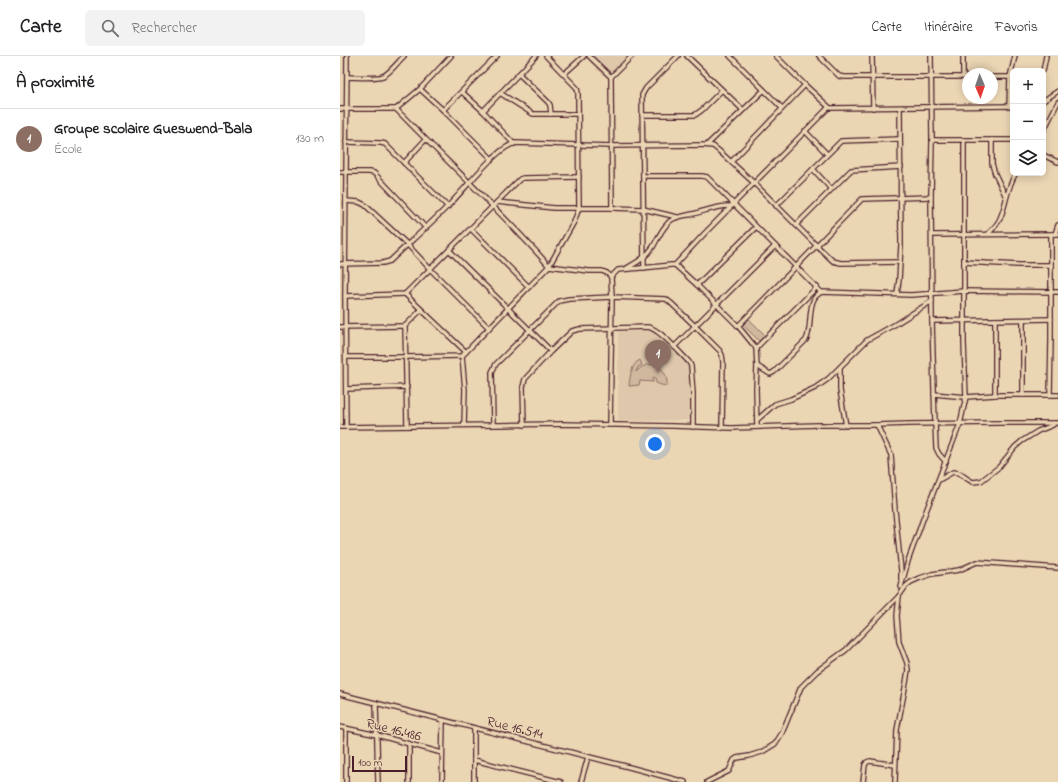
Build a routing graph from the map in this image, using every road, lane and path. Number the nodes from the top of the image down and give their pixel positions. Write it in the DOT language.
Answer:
graph roads {
  1 [pos="347,56"];
  2 [pos="404,56"];
  3 [pos="451,56"];
  4 [pos="497,56"];
  5 [pos="536,56"];
  6 [pos="546,56"];
  7 [pos="584,56"];
  8 [pos="589,56"];
  9 [pos="632,56"];
  10 [pos="678,56"];
  11 [pos="688,56"];
  12 [pos="730,56"];
  13 [pos="776,56"];
  14 [pos="819,56"];
  15 [pos="872,56"];
  16 [pos="931,56"];
  17 [pos="963,56"];
  18 [pos="1015,56"];
  19 [pos="1046,56"];
  20 [pos="963,68"];
  21 [pos="1012,68"];
  22 [pos="1044,68"];
  23 [pos="519,74"];
  24 [pos="564,74"];
  25 [pos="347,77"];
  26 [pos="611,77"];
  27 [pos="931,77"];
  28 [pos="962,77"];
  29 [pos="998,77"];
  30 [pos="1010,77"];
  31 [pos="872,78"];
  32 [pos="805,86"];
  33 [pos="420,89"];
  34 [pos="722,90"];
  35 [pos="764,90"];
  36 [pos="1058,91"];
  37 [pos="462,92"];
  38 [pos="500,93"];
  39 [pos="1046,99"];
  40 [pos="1058,102"];
  41 [pos="932,107"];
  42 [pos="1010,107"];
  43 [pos="782,108"];
  44 [pos="828,108"];
  45 [pos="873,108"];
  46 [pos="900,108"];
  47 [pos="340,109"];
  48 [pos="346,109"];
  49 [pos="396,109"];
  50 [pos="443,110"];
  51 [pos="743,110"];
  52 [pos="483,111"];
  53 [pos="551,114"];
  54 [pos="578,114"];
  55 [pos="642,115"];
  56 [pos="1046,126"];
  57 [pos="805,131"];
  58 [pos="900,139"];
  59 [pos="425,140"];
  60 [pos="932,140"];
  61 [pos="964,140"];
  62 [pos="992,140"];
  63 [pos="1010,140"];
  64 [pos="346,142"];
  65 [pos="514,144"];
  66 [pos="579,146"];
  67 [pos="611,146"];
  68 [pos="642,146"];
  69 [pos="707,146"];
  70 [pos="827,154"];
  71 [pos="1046,157"];
  72 [pos="492,159"];
  73 [pos="732,161"];
  74 [pos="1058,162"];
  75 [pos="404,163"];
  76 [pos="901,167"];
  77 [pos="813,169"];
  78 [pos="340,172"];
  79 [pos="346,172"];
  80 [pos="643,176"];
  81 [pos="1014,176"];
  82 [pos="579,177"];
  83 [pos="470,182"];
  84 [pos="754,183"];
  85 [pos="831,189"];
  86 [pos="901,197"];
  87 [pos="931,197"];
  88 [pos="1006,197"];
  89 [pos="346,201"];
  90 [pos="497,202"];
  91 [pos="733,205"];
  92 [pos="448,206"];
  93 [pos="493,206"];
  94 [pos="776,206"];
  95 [pos="579,208"];
  96 [pos="612,208"];
  97 [pos="643,209"];
  98 [pos="676,217"];
  99 [pos="796,225"];
  100 [pos="1058,225"];
  101 [pos="756,227"];
  102 [pos="426,228"];
  103 [pos="471,229"];
  104 [pos="964,234"];
  105 [pos="988,234"];
  106 [pos="1055,234"];
  107 [pos="932,235"];
  108 [pos="408,244"];
  109 [pos="816,245"];
  110 [pos="775,246"];
  111 [pos="450,250"];
  112 [pos="644,257"];
  113 [pos="900,262"];
  114 [pos="964,262"];
  115 [pos="340,264"];
  116 [pos="345,264"];
  117 [pos="675,265"];
  118 [pos="1051,265"];
  119 [pos="549,266"];
  120 [pos="796,266"];
  121 [pos="644,268"];
  122 [pos="430,269"];
  123 [pos="626,269"];
  124 [pos="611,277"];
  125 [pos="697,285"];
  126 [pos="529,287"];
  127 [pos="817,287"];
  128 [pos="964,291"];
  129 [pos="821,292"];
  130 [pos="1051,292"];
  131 [pos="1058,292"];
  132 [pos="932,293"];
  133 [pos="405,294"];
  134 [pos="897,294"];
  135 [pos="345,296"];
  136 [pos="612,297"];
  137 [pos="932,301"];
  138 [pos="716,305"];
  139 [pos="508,308"];
  140 [pos="421,310"];
  141 [pos="1051,319"];
  142 [pos="932,320"];
  143 [pos="964,320"];
  144 [pos="995,320"];
  145 [pos="1023,320"];
  146 [pos="406,326"];
  147 [pos="695,326"];
  148 [pos="738,326"];
  149 [pos="340,327"];
  150 [pos="345,327"];
  151 [pos="489,328"];
  152 [pos="612,328"];
  153 [pos="530,330"];
  154 [pos="674,347"];
  155 [pos="756,348"];
  156 [pos="552,351"];
  157 [pos="466,352"];
  158 [pos="462,356"];
  159 [pos="346,357"];
  160 [pos="406,357"];
  161 [pos="757,366"];
  162 [pos="840,368"];
  163 [pos="407,387"];
  164 [pos="346,389"];
  165 [pos="934,394"];
  166 [pos="995,395"];
  167 [pos="1023,395"];
  168 [pos="1050,395"];
  169 [pos="1058,395"];
  170 [pos="966,397"];
  171 [pos="757,420"];
  172 [pos="935,423"];
  173 [pos="1057,423"];
  174 [pos="493,424"];
  175 [pos="960,424"];
  176 [pos="464,425"];
  177 [pos="524,425"];
  178 [pos="610,425"];
  179 [pos="877,425"];
  180 [pos="407,426"];
  181 [pos="846,426"];
  182 [pos="340,427"];
  183 [pos="346,427"];
  184 [pos="693,427"];
  185 [pos="757,427"];
  186 [pos="722,428"];
  187 [pos="946,462"];
  188 [pos="939,480"];
  189 [pos="1058,568"];
  190 [pos="901,587"];
  191 [pos="899,596"];
  192 [pos="340,694"];
  193 [pos="376,703"];
  194 [pos="443,720"];
  195 [pos="340,727"];
  196 [pos="346,728"];
  197 [pos="474,728"];
  198 [pos="377,736"];
  199 [pos="409,744"];
  200 [pos="442,753"];
  201 [pos="588,756"];
  202 [pos="474,760"];
  203 [pos="895,765"];
  204 [pos="671,780"];
  205 [pos="346,782"];
  206 [pos="378,782"];
  207 [pos="409,782"];
  208 [pos="442,782"];
  209 [pos="474,782"];
  210 [pos="561,782"];
  211 [pos="581,782"];
  212 [pos="685,782"];
  213 [pos="707,782"];
  214 [pos="863,782"];
  215 [pos="895,782"];
  1 -- 25 [label="street"];
  2 -- 25 [label="street"];
  3 -- 33 [label="street"];
  4 -- 37 [label="street"];
  5 -- 23 [label="street"];
  6 -- 24 [label="street"];
  7 -- 24 [label="street"];
  8 -- 26 [label="street"];
  9 -- 26 [label="street"];
  10 -- 55 [label="street"];
  11 -- 34 [label="street"];
  12 -- 35 [label="street"];
  13 -- 32 [label="street"];
  14 -- 31 [label="street"];
  15 -- 31 [label="street"];
  16 -- 27 [label="street"];
  17 -- 20 [label="street"];
  18 -- 21 [label="street"];
  19 -- 22 [label="street"];
  23 -- 38 [label="street"];
  23 -- 53 [label="street"];
  24 -- 54 [label="street"];
  25 -- 48 [label="street"];
  26 -- 67 [label="street"];
  27 -- 28 [label="street"];
  27 -- 31 [label="street"];
  27 -- 41 [label="street"];
  29 -- 30 [label="street"];
  31 -- 45 [label="street"];
  32 -- 43 [label="street"];
  32 -- 44 [label="street"];
  33 -- 49 [label="street"];
  33 -- 50 [label="street"];
  34 -- 51 [label="street"];
  34 -- 55 [label="street"];
  35 -- 43 [label="street"];
  35 -- 51 [label="street"];
  36 -- 39 [label="street"];
  37 -- 50 [label="street"];
  37 -- 52 [label="street"];
  38 -- 52 [label="street"];
  38 -- 53 [label="street"];
  40 -- 56 [label="street"];
  41 -- 42 [label="street"];
  41 -- 46 [label="street"];
  41 -- 60 [label="street"];
  43 -- 73 [label="street"];
  44 -- 45 [label="street"];
  44 -- 57 [label="street"];
  45 -- 46 [label="street"];
  46 -- 58 [label="street"];
  47 -- 48 [label="street"];
  48 -- 49 [label="street"];
  48 -- 64 [label="street"];
  49 -- 59 [label="street"];
  50 -- 72 [label="street"];
  51 -- 69 [label="street"];
  52 -- 65 [label="street"];
  53 -- 54 [label="street"];
  54 -- 66 [label="street"];
  55 -- 68 [label="street"];
  57 -- 70 [label="street"];
  57 -- 84 [label="street"];
  58 -- 70 [label="street"];
  58 -- 76 [label="street"];
  59 -- 75 [label="street"];
  59 -- 83 [label="street"];
  60 -- 61 [label="street"];
  60 -- 87 [label="street"];
  61 -- 62 [label="street"];
  61 -- 104 [label="street"];
  62 -- 63 [label="street"];
  62 -- 88 [label="street"];
  64 -- 75 [label="street"];
  64 -- 79 [label="street"];
  65 -- 66 [label="street"];
  65 -- 72 [label="street"];
  66 -- 67 [label="street"];
  66 -- 82 [label="street"];
  67 -- 68 [label="street"];
  67 -- 96 [label="street"];
  68 -- 69 [label="street"];
  68 -- 80 [label="street"];
  69 -- 73 [label="street"];
  70 -- 77 [label="street"];
  71 -- 74 [label="street"];
  72 -- 83 [label="street"];
  73 -- 84 [label="street"];
  75 -- 92 [label="street"];
  76 -- 85 [label="street"];
  76 -- 86 [label="street"];
  77 -- 85 [label="street"];
  77 -- 94 [label="street"];
  78 -- 79 [label="street"];
  79 -- 89 [label="street"];
  79 -- 102 [label="street"];
  80 -- 91 [label="street"];
  80 -- 97 [label="street"];
  81 -- 88 [label="street"];
  82 -- 90 [label="street"];
  82 -- 95 [label="street"];
  83 -- 92 [label="street"];
  83 -- 93 [label="street"];
  84 -- 91 [label="street"];
  84 -- 94 [label="street"];
  85 -- 99 [label="street"];
  86 -- 87 [label="street"];
  86 -- 109 [label="street"];
  86 -- 113 [label="street"];
  87 -- 107 [label="street"];
  88 -- 105 [label="street"];
  89 -- 108 [label="street"];
  89 -- 116 [label="street"];
  90 -- 93 [label="street"];
  90 -- 95 [label="street"];
  91 -- 98 [label="street"];
  91 -- 101 [label="street"];
  91 -- 117 [label="street"];
  92 -- 102 [label="street"];
  93 -- 103 [label="street"];
  93 -- 119 [label="street"];
  94 -- 99 [label="street"];
  95 -- 96 [label="street"];
  95 -- 119 [label="street"];
  96 -- 97 [label="street"];
  97 -- 98 [label="street"];
  97 -- 112 [label="street"];
  98 -- 112 [label="street"];
  99 -- 109 [label="street"];
  100 -- 106 [label="street"];
  101 -- 110 [label="street"];
  101 -- 125 [label="street"];
  102 -- 108 [label="street"];
  103 -- 111 [label="street"];
  103 -- 126 [label="street"];
  104 -- 105 [label="street"];
  104 -- 107 [label="street"];
  104 -- 114 [label="street"];
  105 -- 106 [label="street"];
  106 -- 118 [label="street"];
  107 -- 132 [label="street"];
  108 -- 116 [label="street"];
  108 -- 122 [label="street"];
  109 -- 113 [label="street"];
  109 -- 120 [label="street"];
  110 -- 120 [label="street"];
  110 -- 138 [label="street"];
  111 -- 122 [label="street"];
  111 -- 139 [label="street"];
  112 -- 121 [label="street"];
  112 -- 123 [label="street"];
  113 -- 134 [label="street"];
  114 -- 118 [label="street"];
  114 -- 128 [label="street"];
  115 -- 116 [label="street"];
  116 -- 135 [label="street"];
  117 -- 121 [label="street"];
  117 -- 125 [label="street"];
  118 -- 130 [label="street"];
  119 -- 124 [label="street"];
  119 -- 126 [label="street"];
  120 -- 127 [label="street"];
  120 -- 148 [label="street"];
  121 -- 123 [label="street"];
  122 -- 133 [label="street"];
  122 -- 151 [label="street"];
  123 -- 124 [label="street"];
  124 -- 136 [label="street"];
  125 -- 138 [label="street"];
  126 -- 139 [label="street"];
  127 -- 129 [label="street"];
  127 -- 155 [label="street"];
  128 -- 130 [label="street"];
  128 -- 132 [label="street"];
  128 -- 143 [label="street"];
  129 -- 134 [label="street"];
  129 -- 161 [label="street"];
  130 -- 131 [label="street"];
  130 -- 141 [label="street"];
  132 -- 134 [label="street"];
  132 -- 137 [label="street"];
  133 -- 135 [label="street"];
  133 -- 140 [label="street"];
  135 -- 150 [label="street"];
  136 -- 147 [label="street"];
  136 -- 152 [label="street"];
  136 -- 153 [label="street"];
  137 -- 142 [label="street"];
  137 -- 162 [label="street"];
  138 -- 147 [label="street"];
  138 -- 148 [label="street"];
  139 -- 151 [label="street"];
  139 -- 153 [label="street"];
  140 -- 146 [label="street"];
  140 -- 157 [label="street"];
  141 -- 145 [label="street"];
  141 -- 168 [label="street"];
  142 -- 143 [label="street"];
  142 -- 165 [label="street"];
  143 -- 144 [label="street"];
  143 -- 170 [label="street"];
  144 -- 145 [label="street"];
  144 -- 166 [label="street"];
  145 -- 167 [label="street"];
  146 -- 150 [label="street"];
  146 -- 160 [label="street"];
  147 -- 154 [label="street"];
  147 -- 186 [label="street"];
  148 -- 155 [label="street"];
  149 -- 150 [label="street"];
  150 -- 159 [label="street"];
  151 -- 157 [label="street"];
  152 -- 154 [label="street"];
  152 -- 156 [label="street"];
  152 -- 178 [label="street"];
  153 -- 156 [label="street"];
  153 -- 174 [label="street"];
  154 -- 184 [label="street"];
  155 -- 161 [label="street"];
  156 -- 177 [label="street"];
  157 -- 158 [label="street"];
  158 -- 160 [label="street"];
  158 -- 176 [label="street"];
  159 -- 160 [label="street"];
  159 -- 164 [label="street"];
  160 -- 163 [label="street"];
  161 -- 171 [label="street"];
  162 -- 171 [label="street"];
  162 -- 181 [label="street"];
  163 -- 164 [label="street"];
  163 -- 180 [label="street"];
  164 -- 183 [label="street"];
  165 -- 170 [label="street"];
  165 -- 172 [label="street"];
  166 -- 167 [label="street"];
  166 -- 170 [label="street"];
  167 -- 168 [label="street"];
  168 -- 169 [label="street"];
  170 -- 175 [label="street"];
  171 -- 185 [label="street"];
  172 -- 175 [label="street"];
  172 -- 179 [label="street"];
  172 -- 187 [label="street"];
  173 -- 175 [label="street"];
  173 -- 188 [label="street"];
  174 -- 176 [label="street"];
  174 -- 177 [label="street"];
  175 -- 187 [label="street"];
  176 -- 180 [label="street"];
  177 -- 178 [label="street"];
  178 -- 184 [label="street"];
  179 -- 181 [label="street"];
  179 -- 190 [label="street"];
  180 -- 183 [label="street"];
  181 -- 185 [label="street"];
  182 -- 183 [label="street"];
  184 -- 186 [label="street"];
  185 -- 186 [label="street"];
  187 -- 188 [label="street"];
  188 -- 190 [label="street"];
  189 -- 191 [label="street"];
  190 -- 191 [label="street"];
  191 -- 203 [label="street"];
  191 -- 213 [label="street"];
  192 -- 193 [label="street, Rue 16.514"];
  193 -- 194 [label="street, Rue 16.514"];
  193 -- 198 [label="street"];
  194 -- 197 [label="street, Rue 16.514"];
  194 -- 200 [label="street"];
  195 -- 196 [label="street, Rue 16.486"];
  196 -- 198 [label="street, Rue 16.486"];
  196 -- 205 [label="street"];
  197 -- 201 [label="street, Rue 16.514"];
  197 -- 202 [label="street"];
  198 -- 199 [label="street, Rue 16.486"];
  198 -- 206 [label="street"];
  199 -- 200 [label="street, Rue 16.486"];
  199 -- 207 [label="street"];
  200 -- 208 [label="street"];
  201 -- 204 [label="street, Rue 16.514"];
  201 -- 211 [label="street"];
  202 -- 209 [label="street"];
  202 -- 210 [label="street"];
  203 -- 214 [label="street"];
  203 -- 215 [label="street"];
  204 -- 212 [label="street, Rue 16.514"];
}
